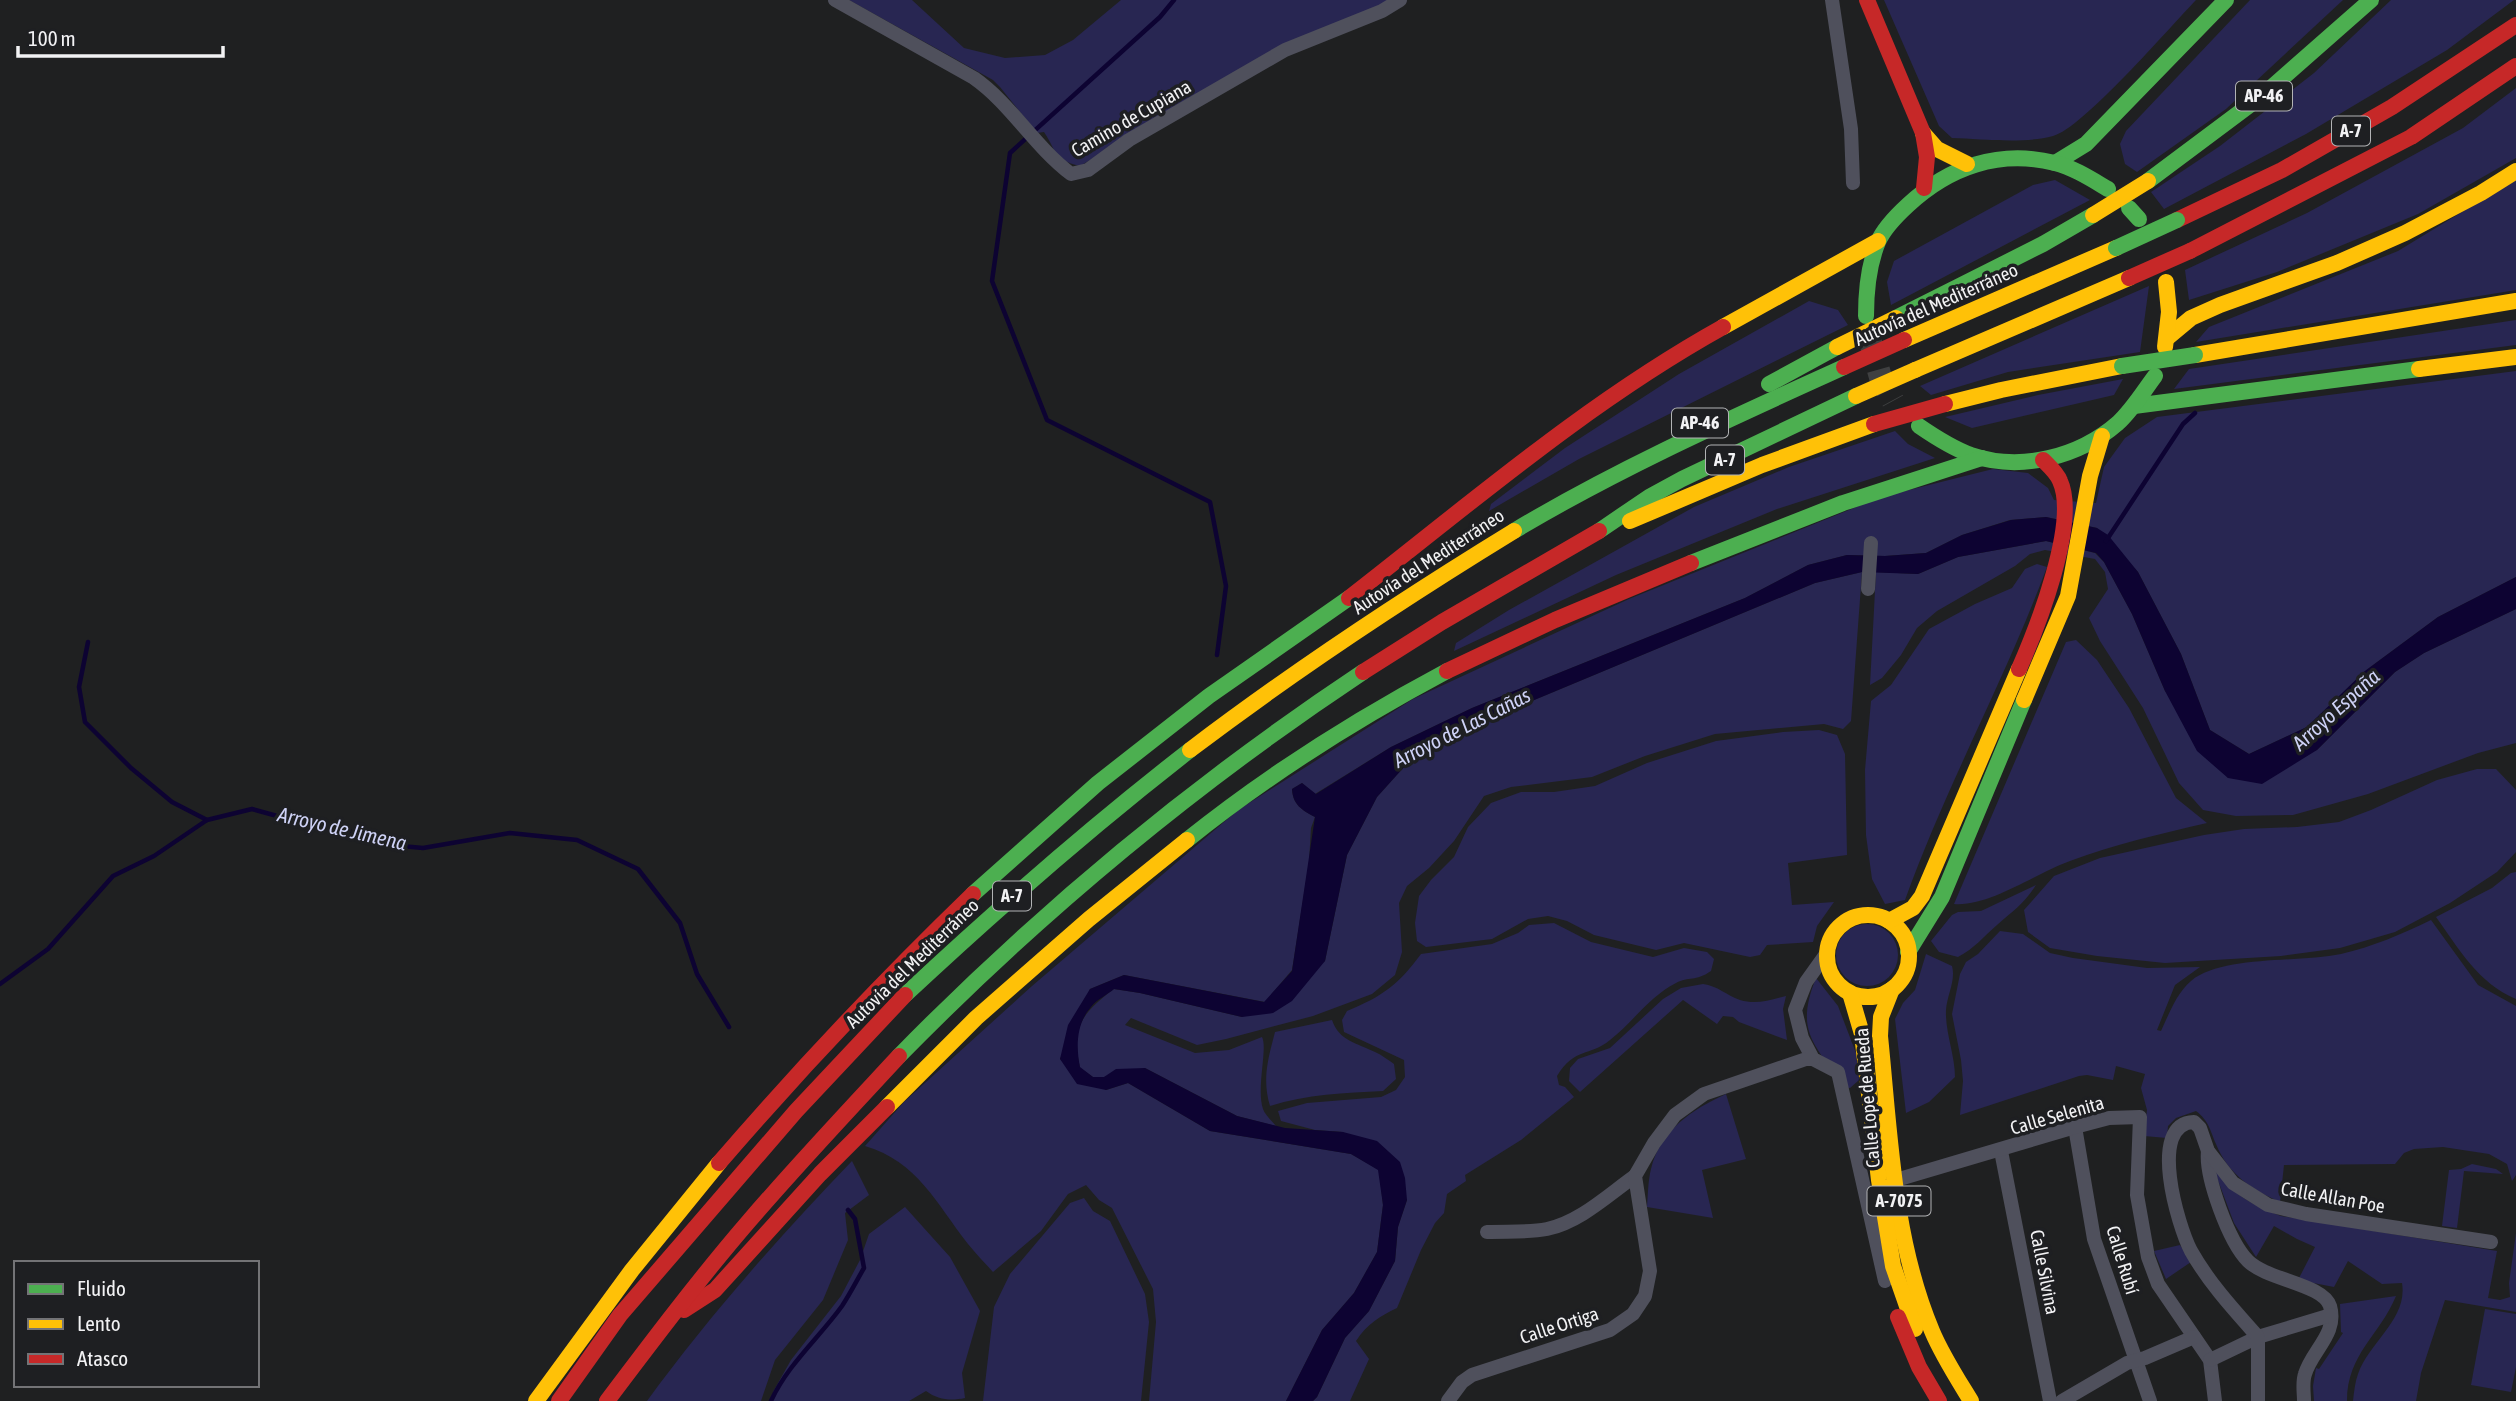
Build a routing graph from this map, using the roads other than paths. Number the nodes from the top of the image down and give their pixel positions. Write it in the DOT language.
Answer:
graph roads {
  1 [pos="835,0"];
  2 [pos="1400,0"];
  3 [pos="1832,0"];
  4 [pos="1867,0"];
  5 [pos="2226,0"];
  6 [pos="2371,0"];
  7 [pos="2516,25"];
  8 [pos="2516,66"];
  9 [pos="1923,133"];
  10 [pos="2055,163"];
  11 [pos="1967,164"];
  12 [pos="2516,171"];
  13 [pos="1853,183"];
  14 [pos="1924,188"];
  15 [pos="2108,188"];
  16 [pos="1878,240"];
  17 [pos="2166,282"];
  18 [pos="2516,301"];
  19 [pos="1866,316"];
  20 [pos="2516,357"];
  21 [pos="2155,376"];
  22 [pos="2134,407"];
  23 [pos="1919,426"];
  24 [pos="2102,436"];
  25 [pos="1982,458"];
  26 [pos="2043,460"];
  27 [pos="1564,501"];
  28 [pos="1599,532"];
  29 [pos="1871,543"];
  30 [pos="1868,589"];
  31 [pos="1889,921"];
  32 [pos="1908,951"];
  33 [pos="1826,954"];
  34 [pos="1892,989"];
  35 [pos="1850,993"];
  36 [pos="1813,1059"];
  37 [pos="2075,1127"];
  38 [pos="2001,1151"];
  39 [pos="2208,1151"];
  40 [pos="1635,1176"];
  41 [pos="1896,1180"];
  42 [pos="1487,1232"];
  43 [pos="2491,1241"];
  44 [pos="1885,1281"];
  45 [pos="2331,1315"];
  46 [pos="667,1320"];
  47 [pos="2194,1337"];
  48 [pos="2258,1337"];
  49 [pos="2210,1360"];
  50 [pos="2136,1361"];
  51 [pos="536,1401"];
  52 [pos="559,1401"];
  53 [pos="607,1401"];
  54 [pos="1448,1401"];
  55 [pos="1939,1401"];
  56 [pos="1953,1401"];
  57 [pos="1970,1401"];
  58 [pos="2050,1401"];
  59 [pos="2062,1401"];
  60 [pos="2150,1401"];
  61 [pos="2215,1401"];
  62 [pos="2258,1401"];
  63 [pos="2304,1401"];
  1 -- 2 [label="street, Camino de Cupiana"];
  3 -- 13 [label="street"];
  4 -- 9 [label="main road"];
  5 -- 10 [label="main road"];
  6 -- 27 [label="main road, AP-46, bridge"];
  7 -- 27 [label="main road, Autovía del Mediterráneo / A-7, bridge"];
  8 -- 28 [label="main road, A-7, bridge"];
  9 -- 11 [label="main road"];
  9 -- 14 [label="main road"];
  10 -- 11 [label="main road"];
  10 -- 15 [label="main road"];
  11 -- 14 [label="main road"];
  12 -- 17 [label="main road"];
  14 -- 16 [label="main road"];
  16 -- 19 [label="main road"];
  16 -- 51 [label="main road"];
  18 -- 28 [label="main road, bridge"];
  20 -- 22 [label="main road"];
  21 -- 22 [label="main road, A-7075"];
  22 -- 24 [label="main road, A-7075"];
  23 -- 25 [label="main road, A-7075"];
  24 -- 26 [label="main road, A-7075"];
  24 -- 32 [label="main road, A-7075"];
  25 -- 26 [label="main road, A-7075"];
  25 -- 46 [label="main road"];
  26 -- 31 [label="main road"];
  27 -- 52 [label="main road, Autovía del Mediterráneo / A-7"];
  28 -- 46 [label="main road, A-7"];
  29 -- 30 [label="street"];
  31 -- 32 [label="main road"];
  31 -- 33 [label="main road"];
  32 -- 34 [label="main road, A-7075"];
  33 -- 35 [label="main road, A-7075"];
  33 -- 36 [label="street"];
  34 -- 35 [label="main road"];
  34 -- 41 [label="main road, Calle Lope de Rueda / A-7075"];
  35 -- 56 [label="main road, Calle Lope de Rueda / A-7075"];
  36 -- 40 [label="street"];
  36 -- 44 [label="street, Calle Lope de Rueda"];
  37 -- 38 [label="street, Calle Selenita"];
  37 -- 47 [label="street, Calle Selenita"];
  37 -- 50 [label="street, Calle Rubí"];
  38 -- 41 [label="street, Calle Selenita"];
  38 -- 58 [label="street, Calle Silvina"];
  39 -- 43 [label="street, Calle Allan Poe"];
  39 -- 45 [label="street"];
  39 -- 48 [label="street, Calle Allan Poe"];
  40 -- 42 [label="street"];
  40 -- 54 [label="street, Calle Ortiga"];
  41 -- 57 [label="main road, Calle Lope de Rueda / A-7075"];
  44 -- 55 [label="main road, Calle Lope de Rueda"];
  45 -- 48 [label="street"];
  45 -- 63 [label="street"];
  46 -- 53 [label="main road, A-7"];
  47 -- 49 [label="street, Calle Selenita"];
  47 -- 50 [label="street"];
  48 -- 49 [label="street"];
  48 -- 62 [label="street"];
  49 -- 61 [label="street, Calle Selenita"];
  50 -- 59 [label="street"];
  50 -- 60 [label="street, Calle Rubí"];
}
